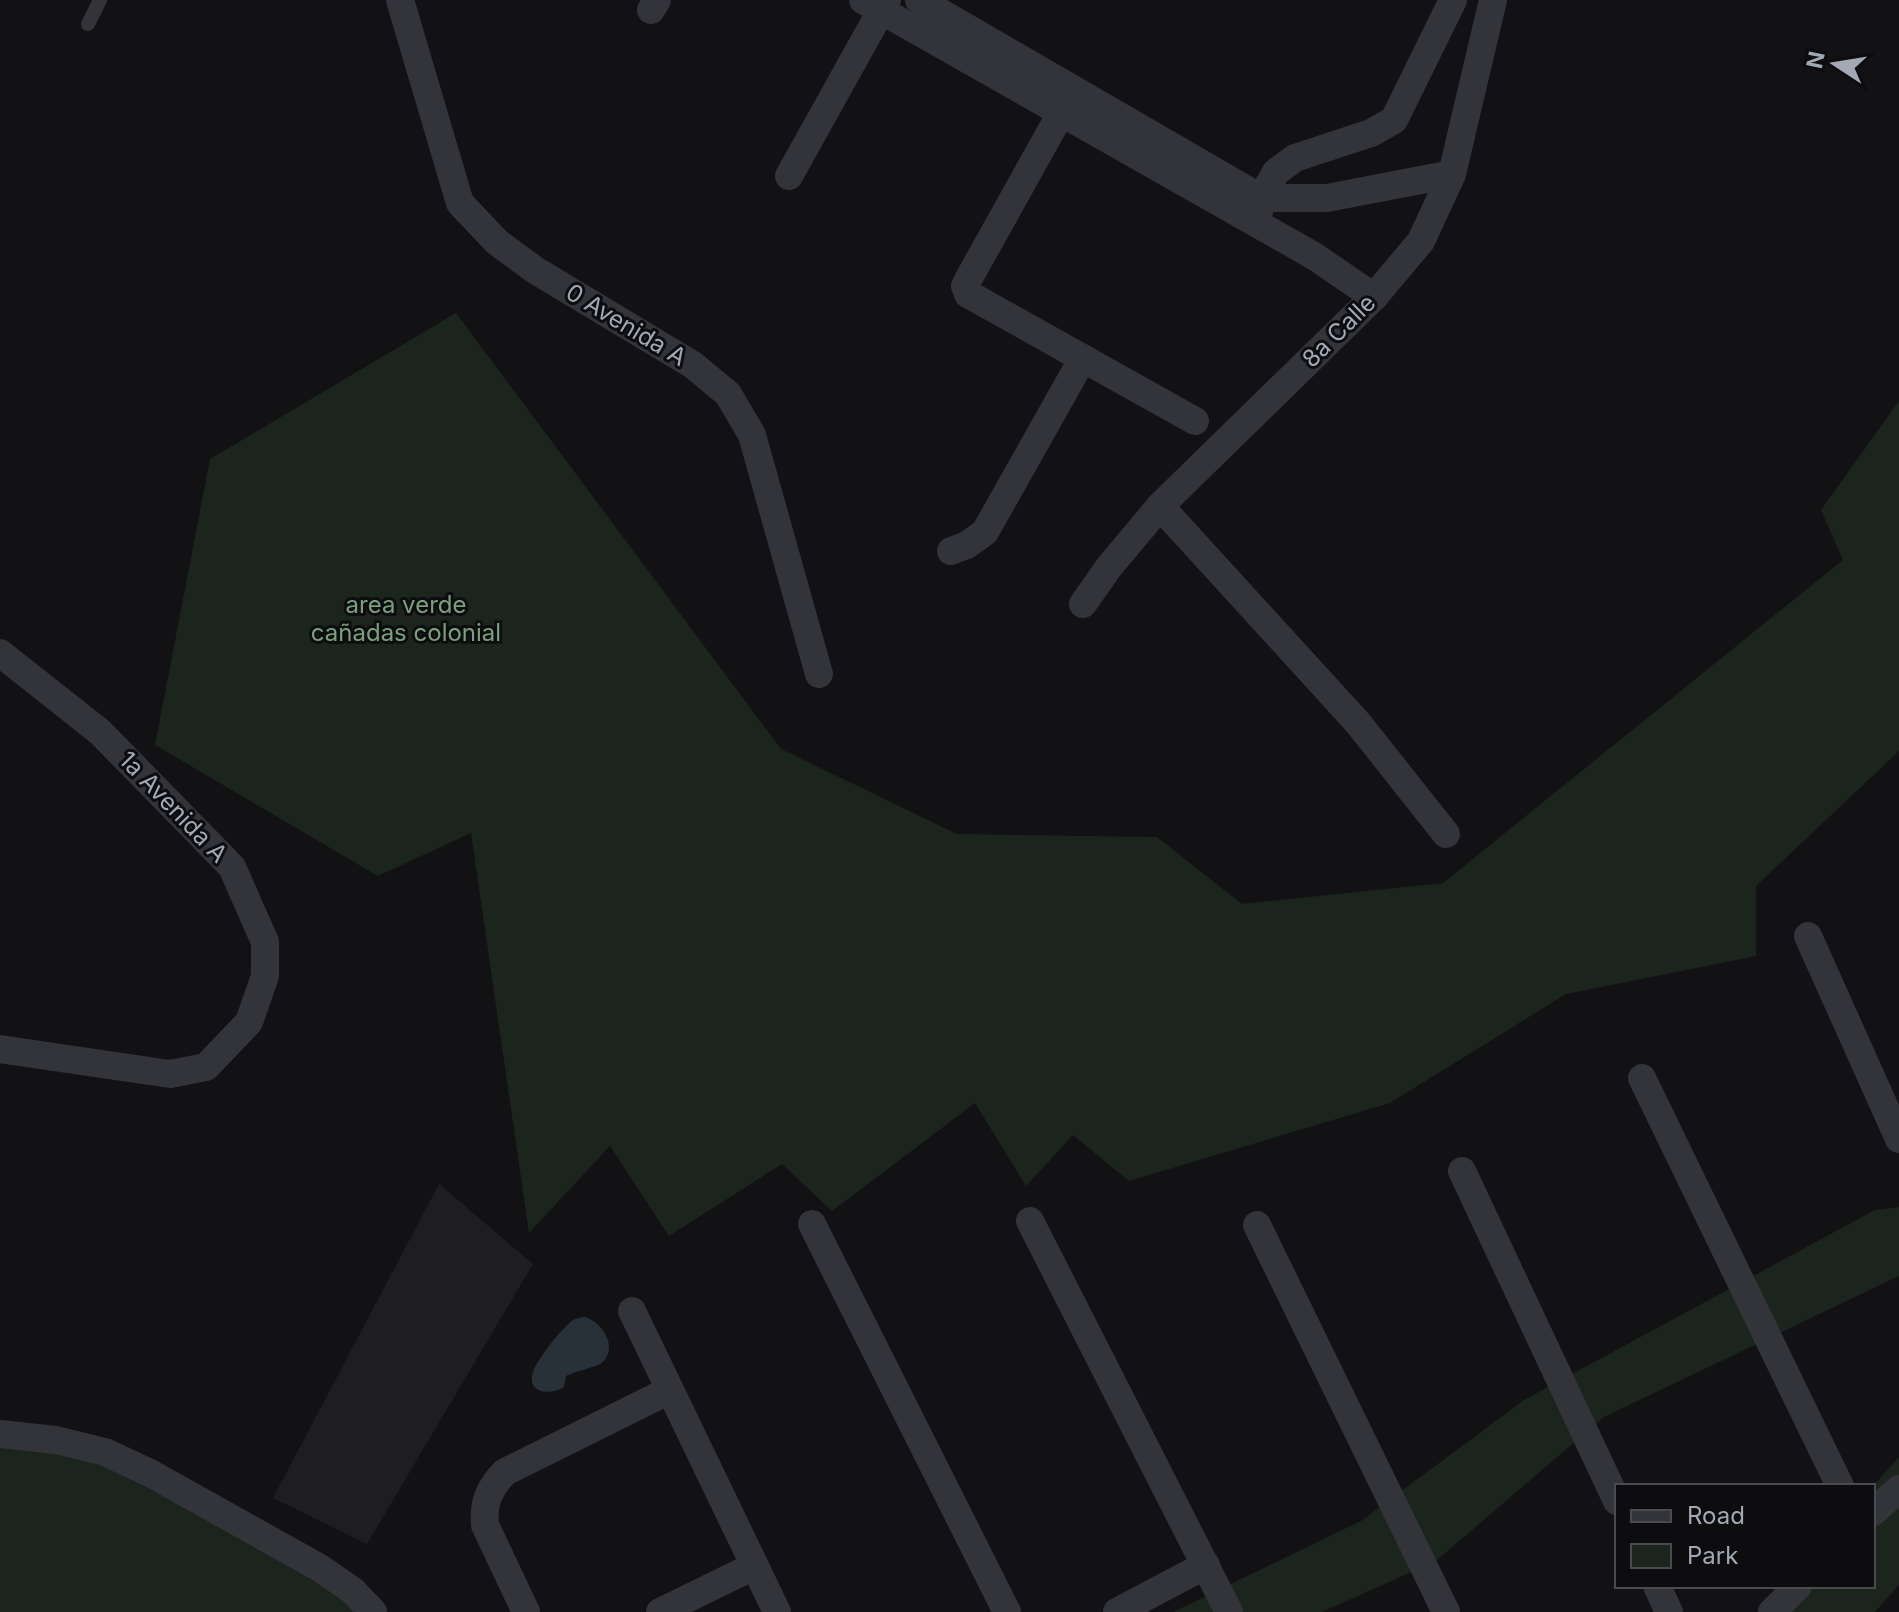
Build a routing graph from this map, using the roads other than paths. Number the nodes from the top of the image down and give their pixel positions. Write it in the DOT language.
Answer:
graph roads {
  1 [pos="100,0"];
  2 [pos="400,0"];
  3 [pos="919,0"];
  4 [pos="1453,0"];
  5 [pos="1493,0"];
  6 [pos="877,4"];
  7 [pos="88,24"];
  8 [pos="1068,101"];
  9 [pos="1452,174"];
  10 [pos="789,176"];
  11 [pos="1259,211"];
  12 [pos="1374,297"];
  13 [pos="1083,358"];
  14 [pos="1195,421"];
  15 [pos="1160,506"];
  16 [pos="951,551"];
  17 [pos="1083,604"];
  18 [pos="0,653"];
  19 [pos="819,674"];
  20 [pos="1446,834"];
  21 [pos="1808,936"];
  22 [pos="0,1049"];
  23 [pos="1642,1078"];
  24 [pos="1899,1139"];
  25 [pos="1462,1171"];
  26 [pos="1030,1221"];
  27 [pos="812,1224"];
  28 [pos="1257,1225"];
  29 [pos="632,1311"];
  30 [pos="670,1390"];
  31 [pos="0,1434"];
  32 [pos="1839,1484"];
  33 [pos="1899,1489"];
  34 [pos="1615,1497"];
  35 [pos="1875,1510"];
  36 [pos="1206,1565"];
  37 [pos="754,1566"];
  38 [pos="1658,1588"];
  39 [pos="1796,1588"];
  40 [pos="373,1612"];
  41 [pos="526,1612"];
  42 [pos="660,1612"];
  43 [pos="777,1612"];
  44 [pos="1007,1612"];
  45 [pos="1117,1612"];
  46 [pos="1229,1612"];
  47 [pos="1446,1612"];
  48 [pos="1669,1612"];
  49 [pos="1772,1612"];
  1 -- 7 [label="lane"];
  2 -- 19 [label="street, 0 Avenida A"];
  3 -- 8 [label="street"];
  4 -- 11 [label="street"];
  5 -- 9 [label="street, 8a Calle"];
  6 -- 8 [label="street"];
  6 -- 10 [label="street"];
  8 -- 11 [label="street"];
  8 -- 13 [label="street"];
  9 -- 11 [label="street"];
  9 -- 12 [label="street, 8a Calle"];
  11 -- 12 [label="street"];
  12 -- 15 [label="street, 8a Calle"];
  13 -- 14 [label="street"];
  13 -- 16 [label="street"];
  15 -- 17 [label="street, 8a Calle"];
  15 -- 20 [label="street"];
  18 -- 22 [label="street, 1a Avenida A"];
  21 -- 24 [label="street"];
  23 -- 32 [label="street"];
  25 -- 34 [label="street"];
  26 -- 36 [label="street"];
  27 -- 44 [label="street"];
  28 -- 47 [label="street"];
  29 -- 30 [label="street"];
  30 -- 37 [label="street"];
  30 -- 41 [label="street"];
  31 -- 40 [label="street"];
  33 -- 35 [label="street"];
  36 -- 45 [label="street"];
  36 -- 46 [label="street"];
  37 -- 42 [label="street"];
  37 -- 43 [label="street"];
  38 -- 48 [label="street"];
  39 -- 49 [label="street"];
}
